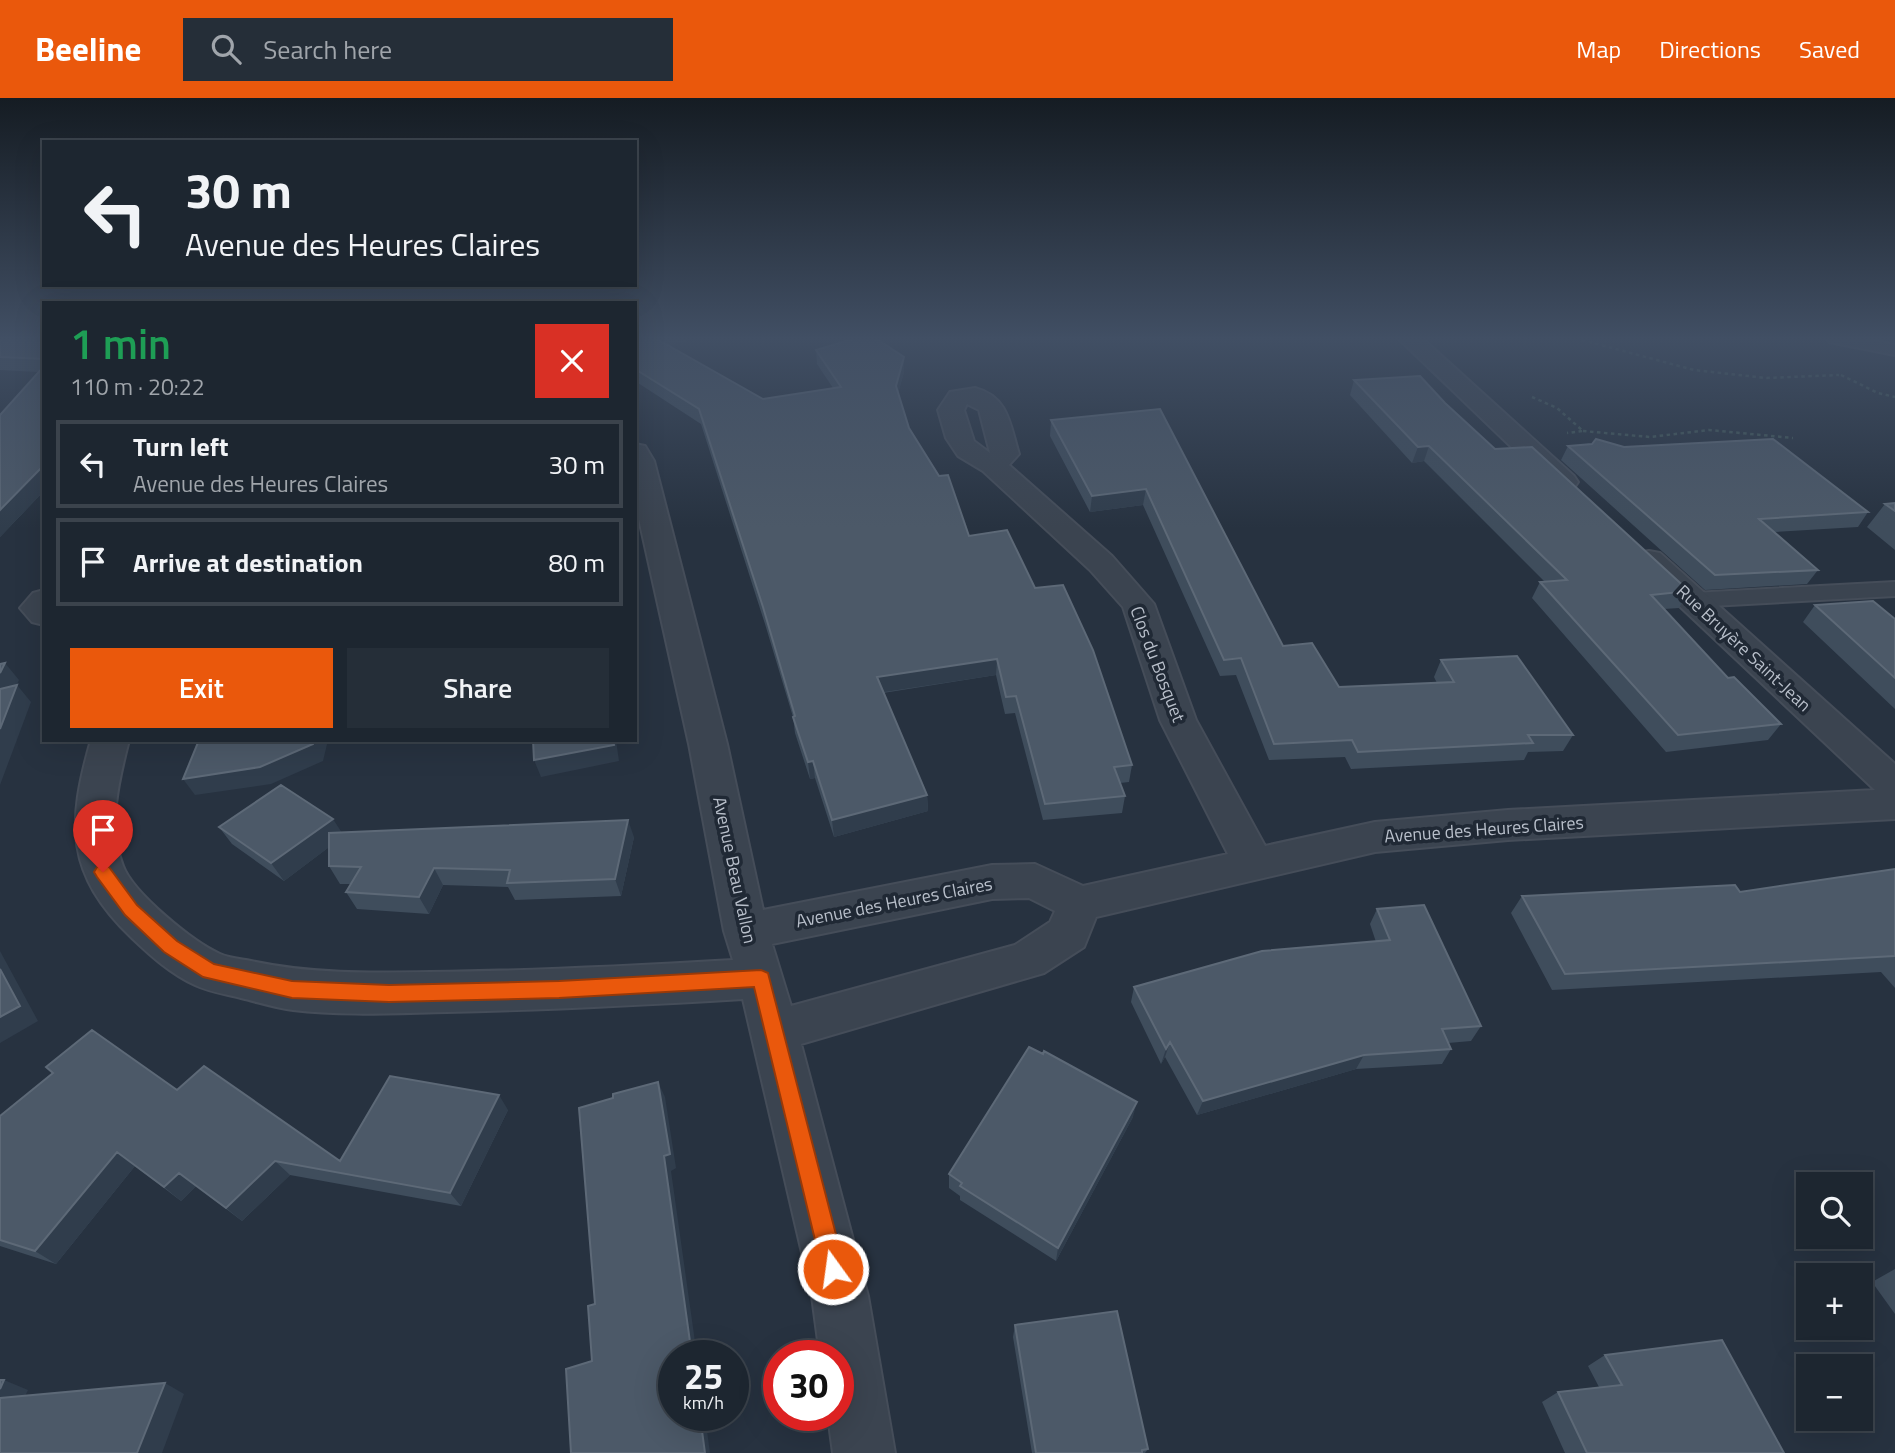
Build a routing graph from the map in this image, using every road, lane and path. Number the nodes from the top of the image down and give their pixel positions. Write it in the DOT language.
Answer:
graph roads {
  1 [pos="1477,401"];
  2 [pos="1583,431"];
  3 [pos="1793,438"];
  4 [pos="637,456"];
  5 [pos="993,465"];
  6 [pos="1590,506"];
  7 [pos="1631,544"];
  8 [pos="1895,589"];
  9 [pos="1693,600"];
  10 [pos="109,742"];
  11 [pos="1895,786"];
  12 [pos="1895,804"];
  13 [pos="1253,863"];
  14 [pos="1079,904"];
  15 [pos="746,931"];
  16 [pos="761,978"];
  17 [pos="775,1031"];
  18 [pos="864,1453"];
  1 -- 6 [label="street"];
  2 -- 3 [label="path"];
  4 -- 15 [label="street, Avenue Beau Vallon"];
  5 -- 13 [label="street, Clos du Bosquet"];
  7 -- 9 [label="street, Rue Bruyère Saint-Jean"];
  8 -- 9 [label="lane"];
  9 -- 11 [label="street, Rue Bruyère Saint-Jean"];
  10 -- 16 [label="street"];
  12 -- 13 [label="street, Avenue des Heures Claires"];
  13 -- 14 [label="street, Avenue des Heures Claires"];
  14 -- 15 [label="street, Avenue des Heures Claires"];
  14 -- 17 [label="street"];
  15 -- 16 [label="street, Avenue Beau Vallon"];
  16 -- 17 [label="street, Avenue Beau Vallon"];
  17 -- 18 [label="street, Avenue Beau Vallon"];
}
